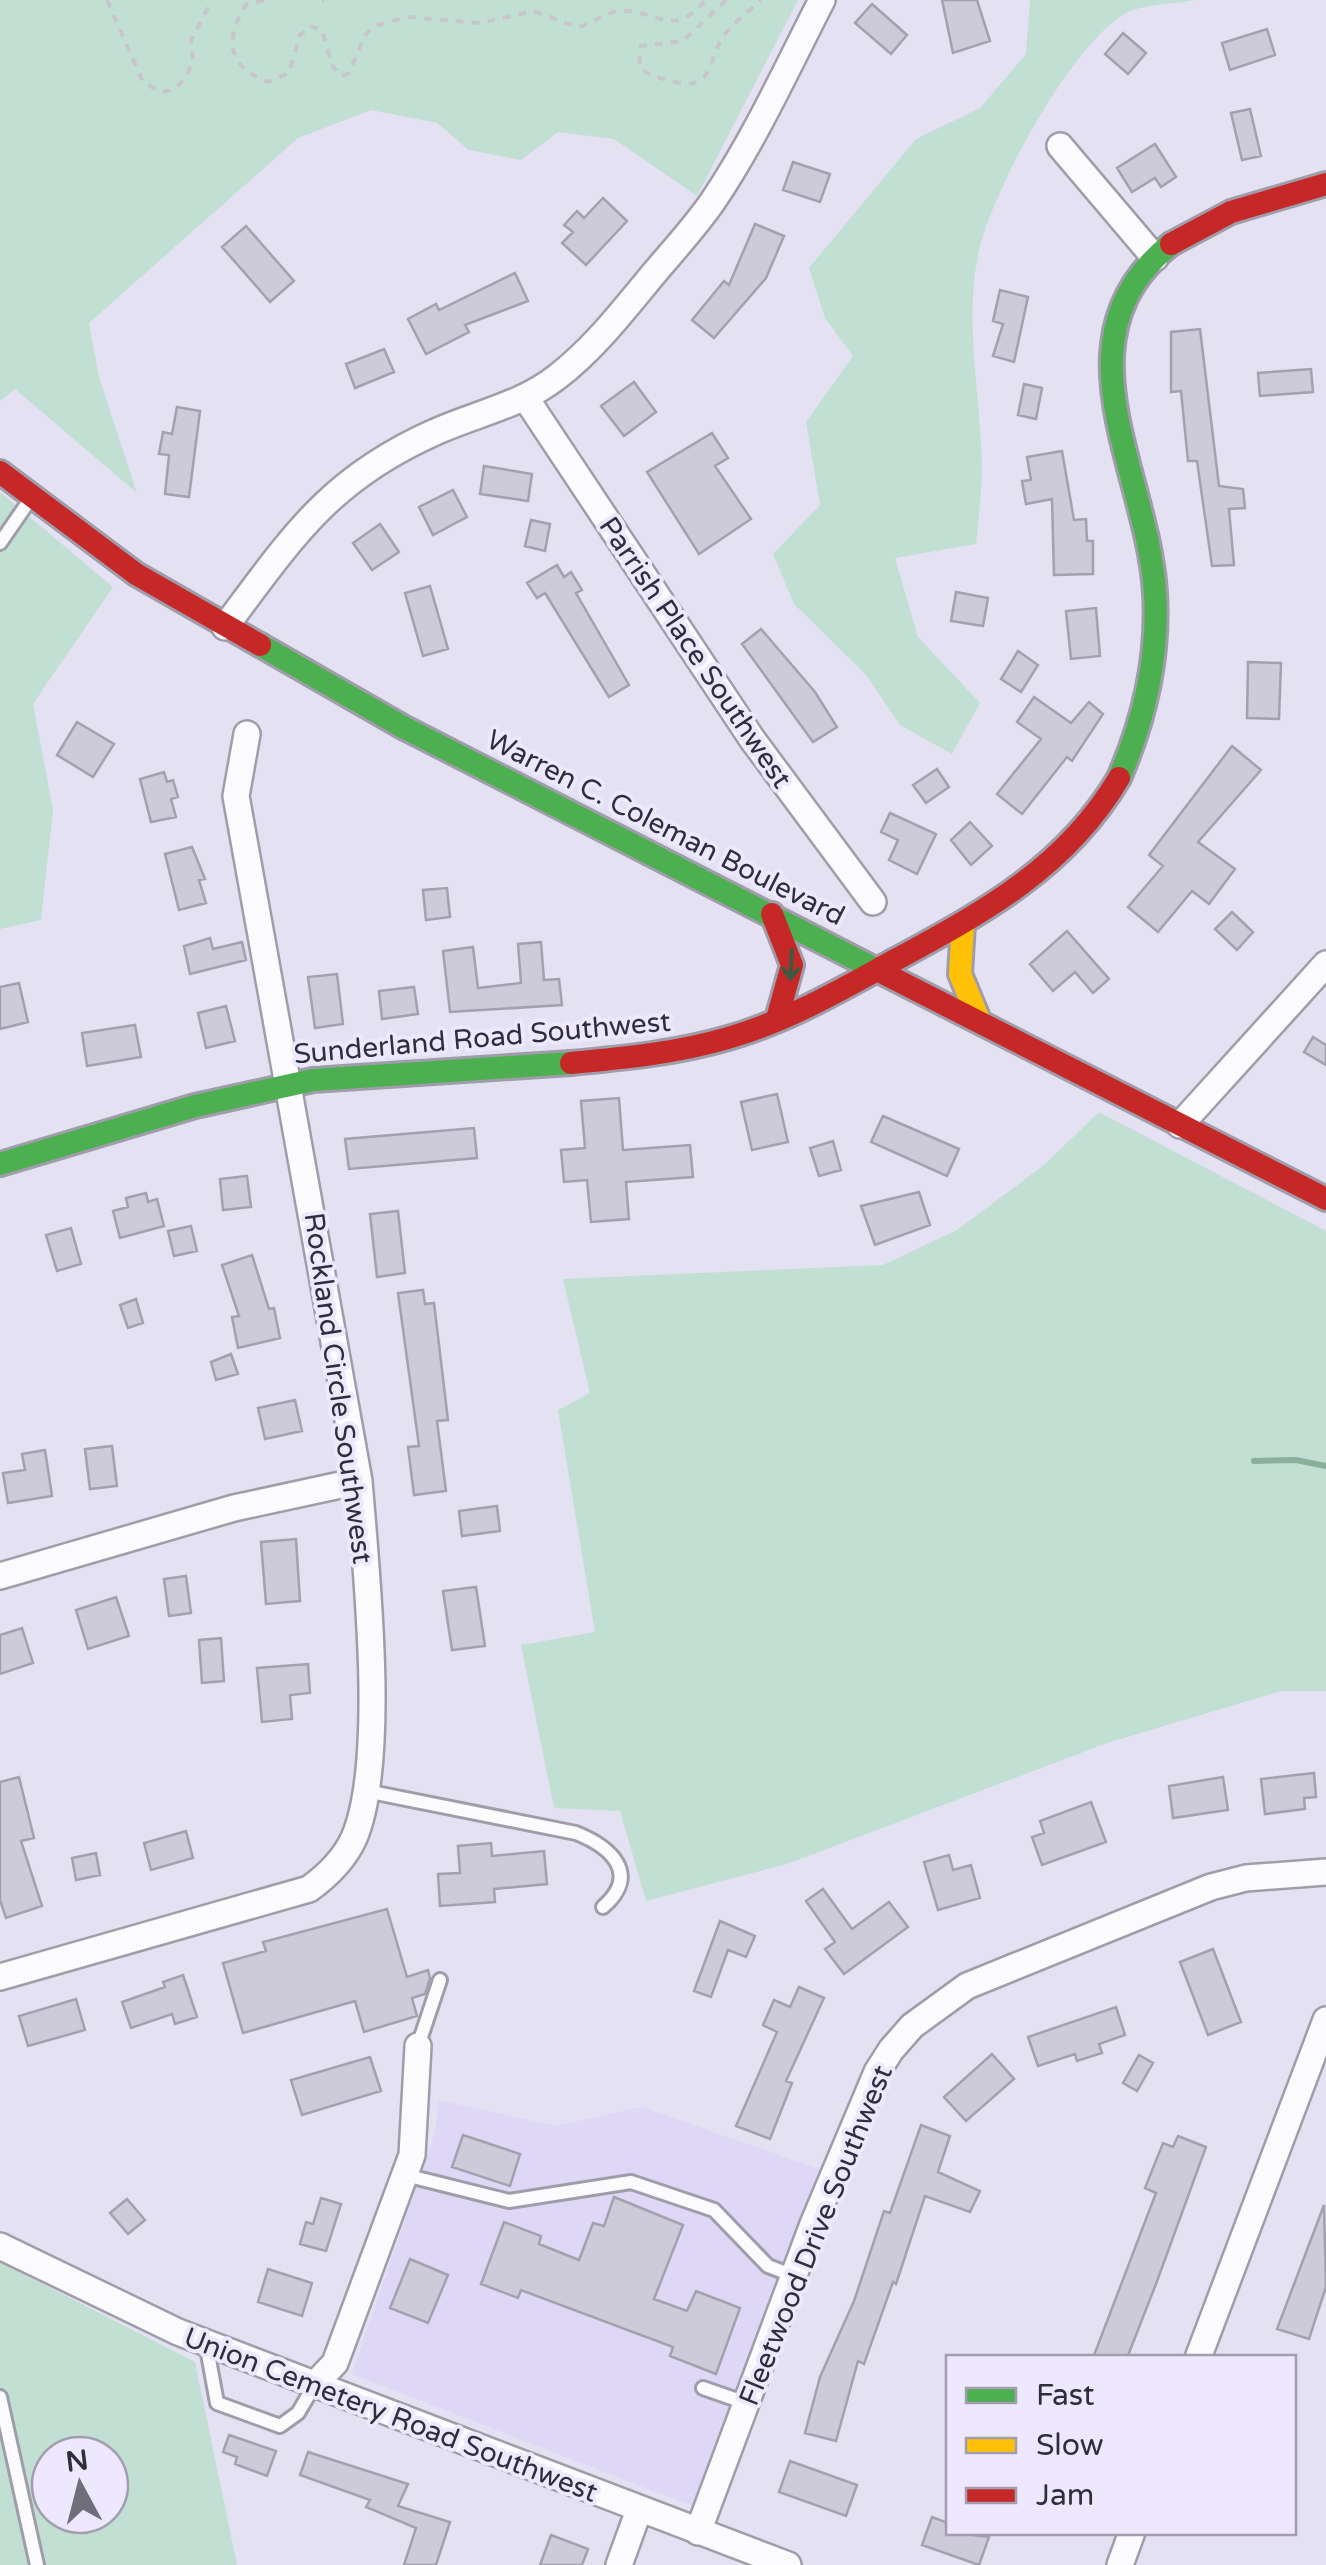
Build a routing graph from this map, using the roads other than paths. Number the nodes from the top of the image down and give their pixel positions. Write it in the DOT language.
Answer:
graph roads {
  1 [pos="822,0"];
  2 [pos="1060,146"];
  3 [pos="1326,184"];
  4 [pos="1155,258"];
  5 [pos="525,397"];
  6 [pos="0,472"];
  7 [pos="31,498"];
  8 [pos="0,543"];
  9 [pos="226,627"];
  10 [pos="246,734"];
  11 [pos="873,902"];
  12 [pos="772,914"];
  13 [pos="963,924"];
  14 [pos="1326,964"];
  15 [pos="880,969"];
  16 [pos="778,1020"];
  17 [pos="979,1020"];
  18 [pos="291,1085"];
  19 [pos="1180,1125"];
  20 [pos="0,1164"];
  21 [pos="1326,1200"];
  22 [pos="359,1481"];
  23 [pos="0,1576"];
  24 [pos="364,1791"];
  25 [pos="1326,1872"];
  26 [pos="603,1906"];
  27 [pos="0,1977"];
  28 [pos="440,1980"];
  29 [pos="1326,2020"];
  30 [pos="418,2046"];
  31 [pos="405,2175"];
  32 [pos="0,2246"];
  33 [pos="794,2276"];
  34 [pos="206,2343"];
  35 [pos="1199,2355"];
  36 [pos="316,2384"];
  37 [pos="703,2388"];
  38 [pos="0,2398"];
  39 [pos="746,2403"];
  40 [pos="639,2510"];
  41 [pos="698,2532"];
  42 [pos="1131,2535"];
  43 [pos="37,2565"];
  44 [pos="619,2565"];
  45 [pos="788,2565"];
  46 [pos="1120,2565"];
  1 -- 5 [label="street"];
  2 -- 4 [label="street"];
  3 -- 4 [label="main road, Sunderland Road Southwest"];
  4 -- 13 [label="main road, Sunderland Road Southwest"];
  5 -- 9 [label="street"];
  5 -- 11 [label="street, Parrish Place Southwest"];
  6 -- 7 [label="main road, Warren C. Coleman Boulevard"];
  7 -- 8 [label="lane"];
  7 -- 9 [label="main road, Warren C. Coleman Boulevard"];
  9 -- 12 [label="main road, Warren C. Coleman Boulevard"];
  10 -- 18 [label="street, Rockland Circle Southwest"];
  12 -- 15 [label="main road, Warren C. Coleman Boulevard"];
  12 -- 16 [label="main road, one-way"];
  13 -- 15 [label="main road, Sunderland Road Southwest"];
  13 -- 17 [label="main road"];
  14 -- 19 [label="street"];
  15 -- 16 [label="main road, Sunderland Road Southwest"];
  15 -- 17 [label="main road, Warren C. Coleman Boulevard"];
  16 -- 18 [label="main road, Sunderland Road Southwest"];
  17 -- 19 [label="main road, Warren C. Coleman Boulevard"];
  18 -- 20 [label="main road, Sunderland Road Southwest"];
  18 -- 22 [label="street, Rockland Circle Southwest"];
  19 -- 21 [label="main road, Warren C. Coleman Boulevard"];
  22 -- 23 [label="street"];
  22 -- 24 [label="street, Rockland Circle Southwest"];
  24 -- 26 [label="lane"];
  24 -- 27 [label="street, Rockland Circle Southwest"];
  25 -- 33 [label="street, Fleetwood Drive Southwest"];
  28 -- 30 [label="lane"];
  29 -- 35 [label="street"];
  30 -- 31 [label="street"];
  31 -- 33 [label="lane"];
  31 -- 36 [label="street"];
  32 -- 34 [label="street, Union Cemetery Road Southwest"];
  33 -- 39 [label="street, Fleetwood Drive Southwest"];
  34 -- 36 [label="street, Union Cemetery Road Southwest"];
  34 -- 36 [label="lane"];
  36 -- 40 [label="street, Union Cemetery Road Southwest"];
  37 -- 39 [label="lane"];
  38 -- 43 [label="lane"];
  39 -- 41 [label="street, Fleetwood Drive Southwest"];
  40 -- 41 [label="street, Union Cemetery Road Southwest"];
  40 -- 44 [label="street"];
  41 -- 45 [label="street, Union Cemetery Road Southwest"];
  42 -- 46 [label="street"];
}
